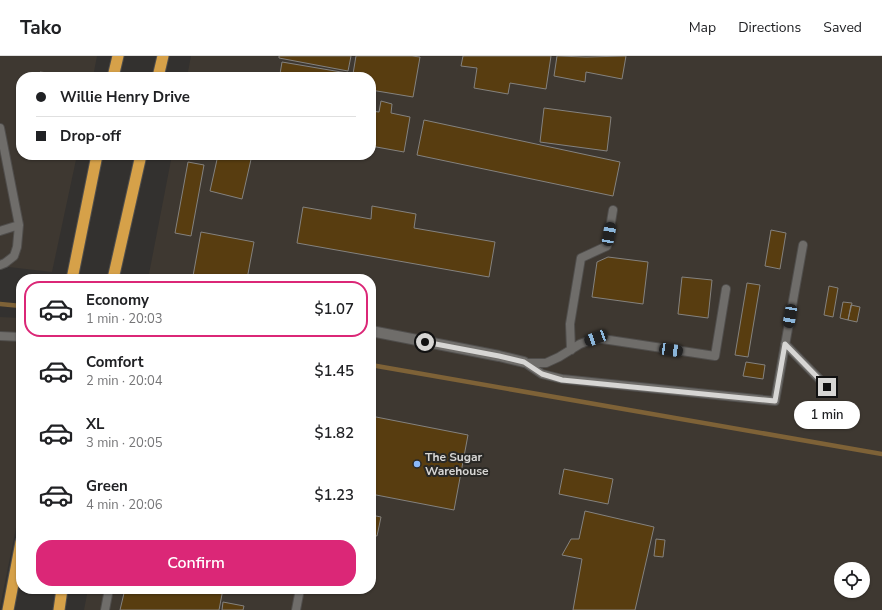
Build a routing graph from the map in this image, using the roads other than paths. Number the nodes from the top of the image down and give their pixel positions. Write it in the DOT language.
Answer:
graph roads {
  1 [pos="118,56"];
  2 [pos="163,56"];
  3 [pos="114,72"];
  4 [pos="159,72"];
  5 [pos="0,128"];
  6 [pos="96,160"];
  7 [pos="140,160"];
  8 [pos="613,210"];
  9 [pos="19,225"];
  10 [pos="0,231"];
  11 [pos="803,245"];
  12 [pos="0,265"];
  13 [pos="73,274"];
  14 [pos="114,274"];
  15 [pos="726,289"];
  16 [pos="376,332"];
  17 [pos="0,336"];
  18 [pos="16,337"];
  19 [pos="785,344"];
  20 [pos="571,350"];
  21 [pos="524,362"];
  22 [pos="827,387"];
  23 [pos="16,568"];
  24 [pos="61,594"];
  25 [pos="109,594"];
  26 [pos="299,594"];
  27 [pos="8,610"];
  28 [pos="59,610"];
  29 [pos="105,610"];
  30 [pos="296,610"];
  1 -- 3 [label="highway"];
  2 -- 4 [label="highway"];
  5 -- 9 [label="lane"];
  6 -- 13 [label="highway"];
  7 -- 14 [label="highway"];
  8 -- 20 [label="lane"];
  9 -- 10 [label="lane"];
  9 -- 12 [label="lane"];
  11 -- 19 [label="lane"];
  15 -- 20 [label="lane"];
  16 -- 21 [label="street"];
  17 -- 18 [label="lane"];
  19 -- 21 [label="lane"];
  19 -- 22 [label="lane"];
  20 -- 21 [label="lane"];
  23 -- 27 [label="highway"];
  24 -- 28 [label="highway"];
  25 -- 29 [label="lane"];
  26 -- 30 [label="lane"];
}
